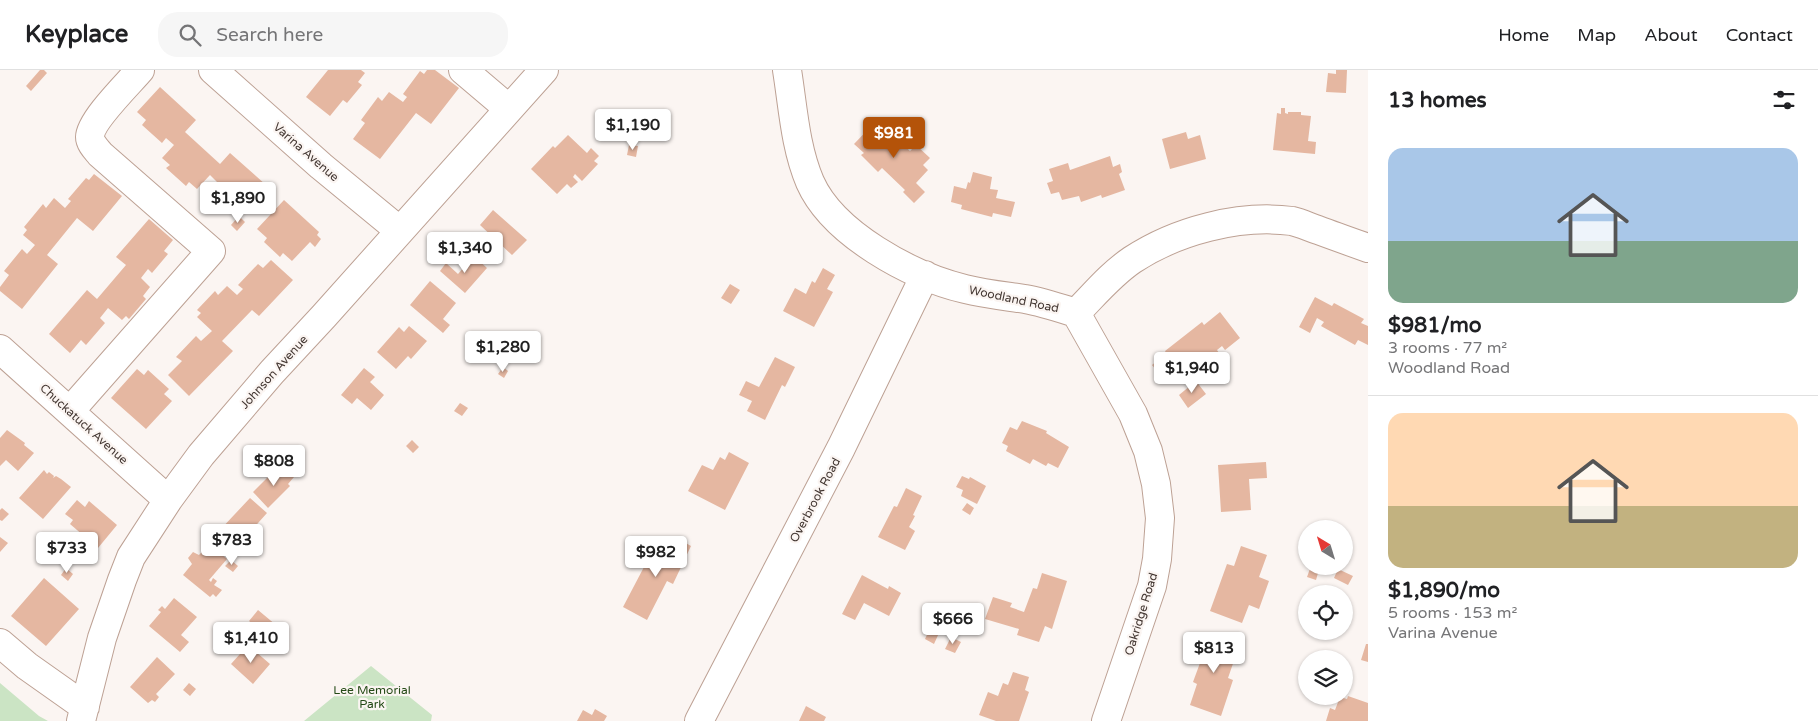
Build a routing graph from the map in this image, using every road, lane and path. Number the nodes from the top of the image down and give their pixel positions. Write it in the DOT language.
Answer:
graph roads {
  1 [pos="140,70"];
  2 [pos="213,70"];
  3 [pos="463,70"];
  4 [pos="544,70"];
  5 [pos="787,70"];
  6 [pos="510,110"];
  7 [pos="400,231"];
  8 [pos="1368,248"];
  9 [pos="925,275"];
  10 [pos="1076,313"];
  11 [pos="0,349"];
  12 [pos="70,411"];
  13 [pos="168,500"];
  14 [pos="0,643"];
  15 [pos="83,714"];
  16 [pos="699,721"];
  17 [pos="1106,721"];
  1 -- 12 [label="street"];
  2 -- 7 [label="street, Varina Avenue"];
  3 -- 6 [label="street"];
  4 -- 6 [label="street, Johnson Avenue"];
  5 -- 9 [label="street, Woodland Road"];
  6 -- 7 [label="street, Johnson Avenue"];
  7 -- 13 [label="street, Johnson Avenue"];
  8 -- 10 [label="street, Woodland Road"];
  9 -- 10 [label="street, Woodland Road"];
  9 -- 16 [label="street, Overbrook Road"];
  10 -- 17 [label="street, Oakridge Road"];
  11 -- 12 [label="street, Chuckatuck Avenue"];
  12 -- 13 [label="street, Chuckatuck Avenue"];
  13 -- 15 [label="street, Johnson Avenue"];
  14 -- 15 [label="street"];
}
